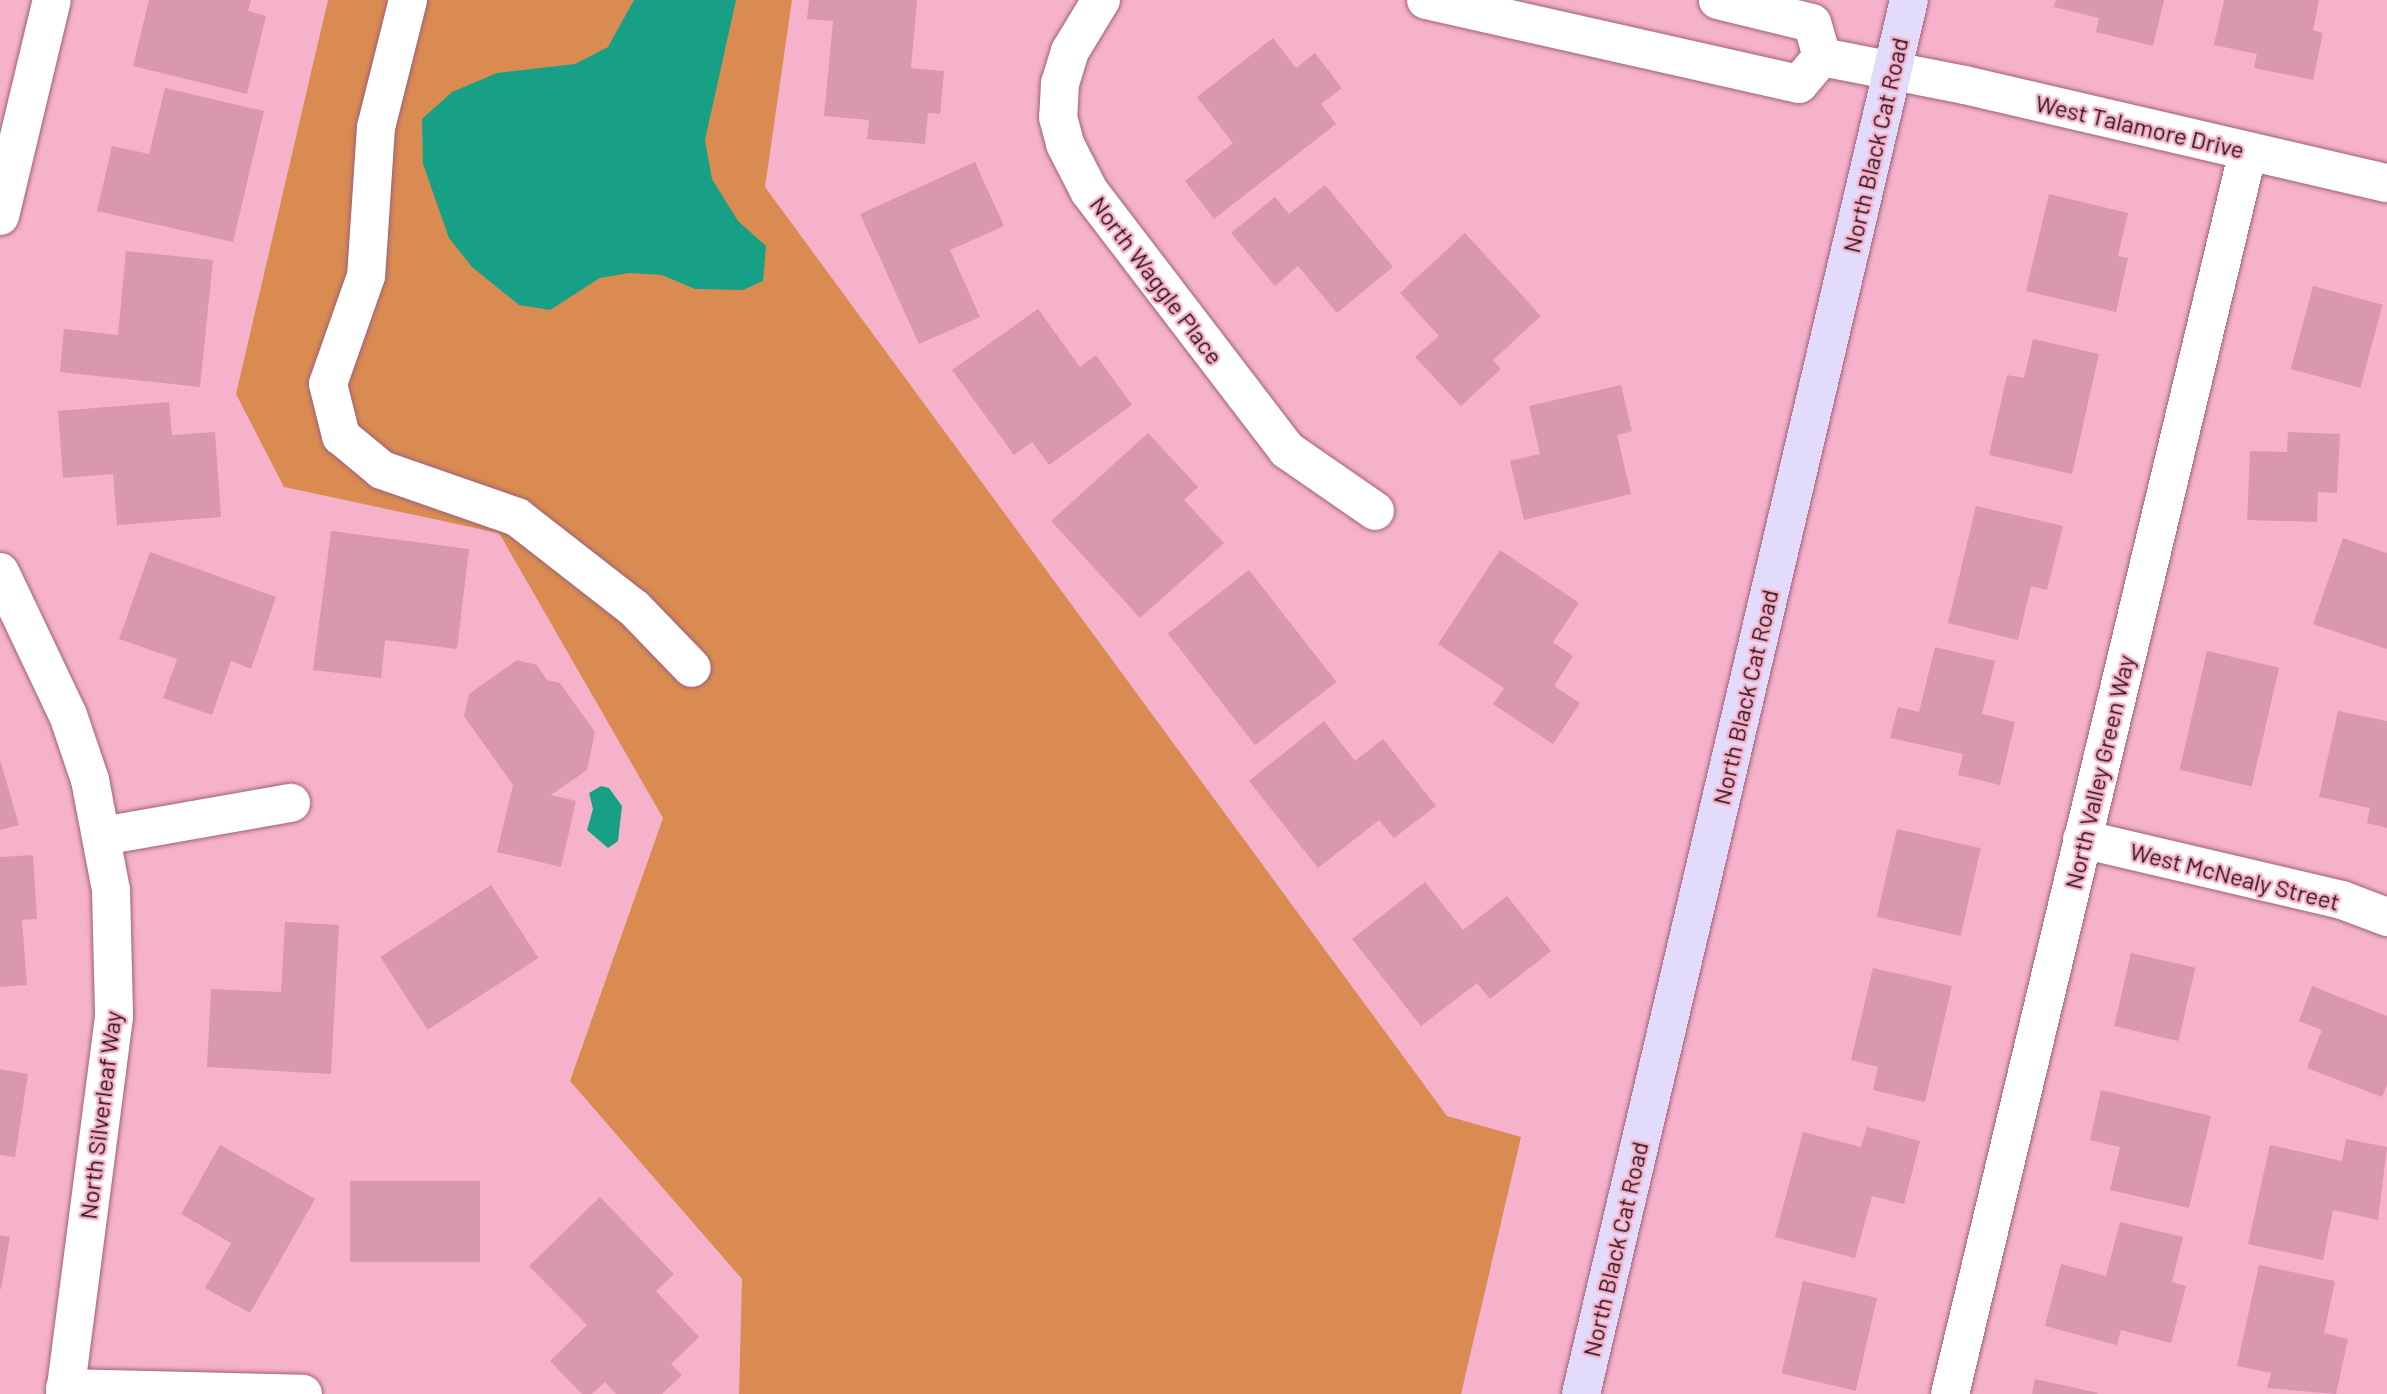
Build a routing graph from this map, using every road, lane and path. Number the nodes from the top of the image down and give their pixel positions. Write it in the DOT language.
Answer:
graph roads {
  1 [pos="52,0"];
  2 [pos="408,0"];
  3 [pos="1101,0"];
  4 [pos="1426,0"];
  5 [pos="1718,0"];
  6 [pos="1909,0"];
  7 [pos="1822,57"];
  8 [pos="1892,71"];
  9 [pos="2248,151"];
  10 [pos="2387,183"];
  11 [pos="0,216"];
  12 [pos="1375,510"];
  13 [pos="0,572"];
  14 [pos="692,668"];
  15 [pos="291,803"];
  16 [pos="103,836"];
  17 [pos="2082,839"];
  18 [pos="2387,917"];
  19 [pos="65,1391"];
  20 [pos="303,1394"];
  21 [pos="1581,1394"];
  22 [pos="1950,1394"];
  1 -- 11 [label="street"];
  2 -- 14 [label="street"];
  3 -- 12 [label="street, North Waggle Place"];
  4 -- 7 [label="street"];
  5 -- 7 [label="street"];
  6 -- 8 [label="main road, North Black Cat Road"];
  7 -- 8 [label="street, West Talamore Drive"];
  8 -- 9 [label="street, West Talamore Drive"];
  8 -- 21 [label="main road, North Black Cat Road"];
  9 -- 10 [label="street, West Talamore Drive"];
  9 -- 17 [label="street, North Valley Green Way"];
  13 -- 16 [label="street, North Silverleaf Way"];
  15 -- 16 [label="street"];
  16 -- 19 [label="street, North Silverleaf Way"];
  17 -- 18 [label="street, West McNealy Street"];
  17 -- 22 [label="street, North Valley Green Way"];
  19 -- 20 [label="street"];
}
